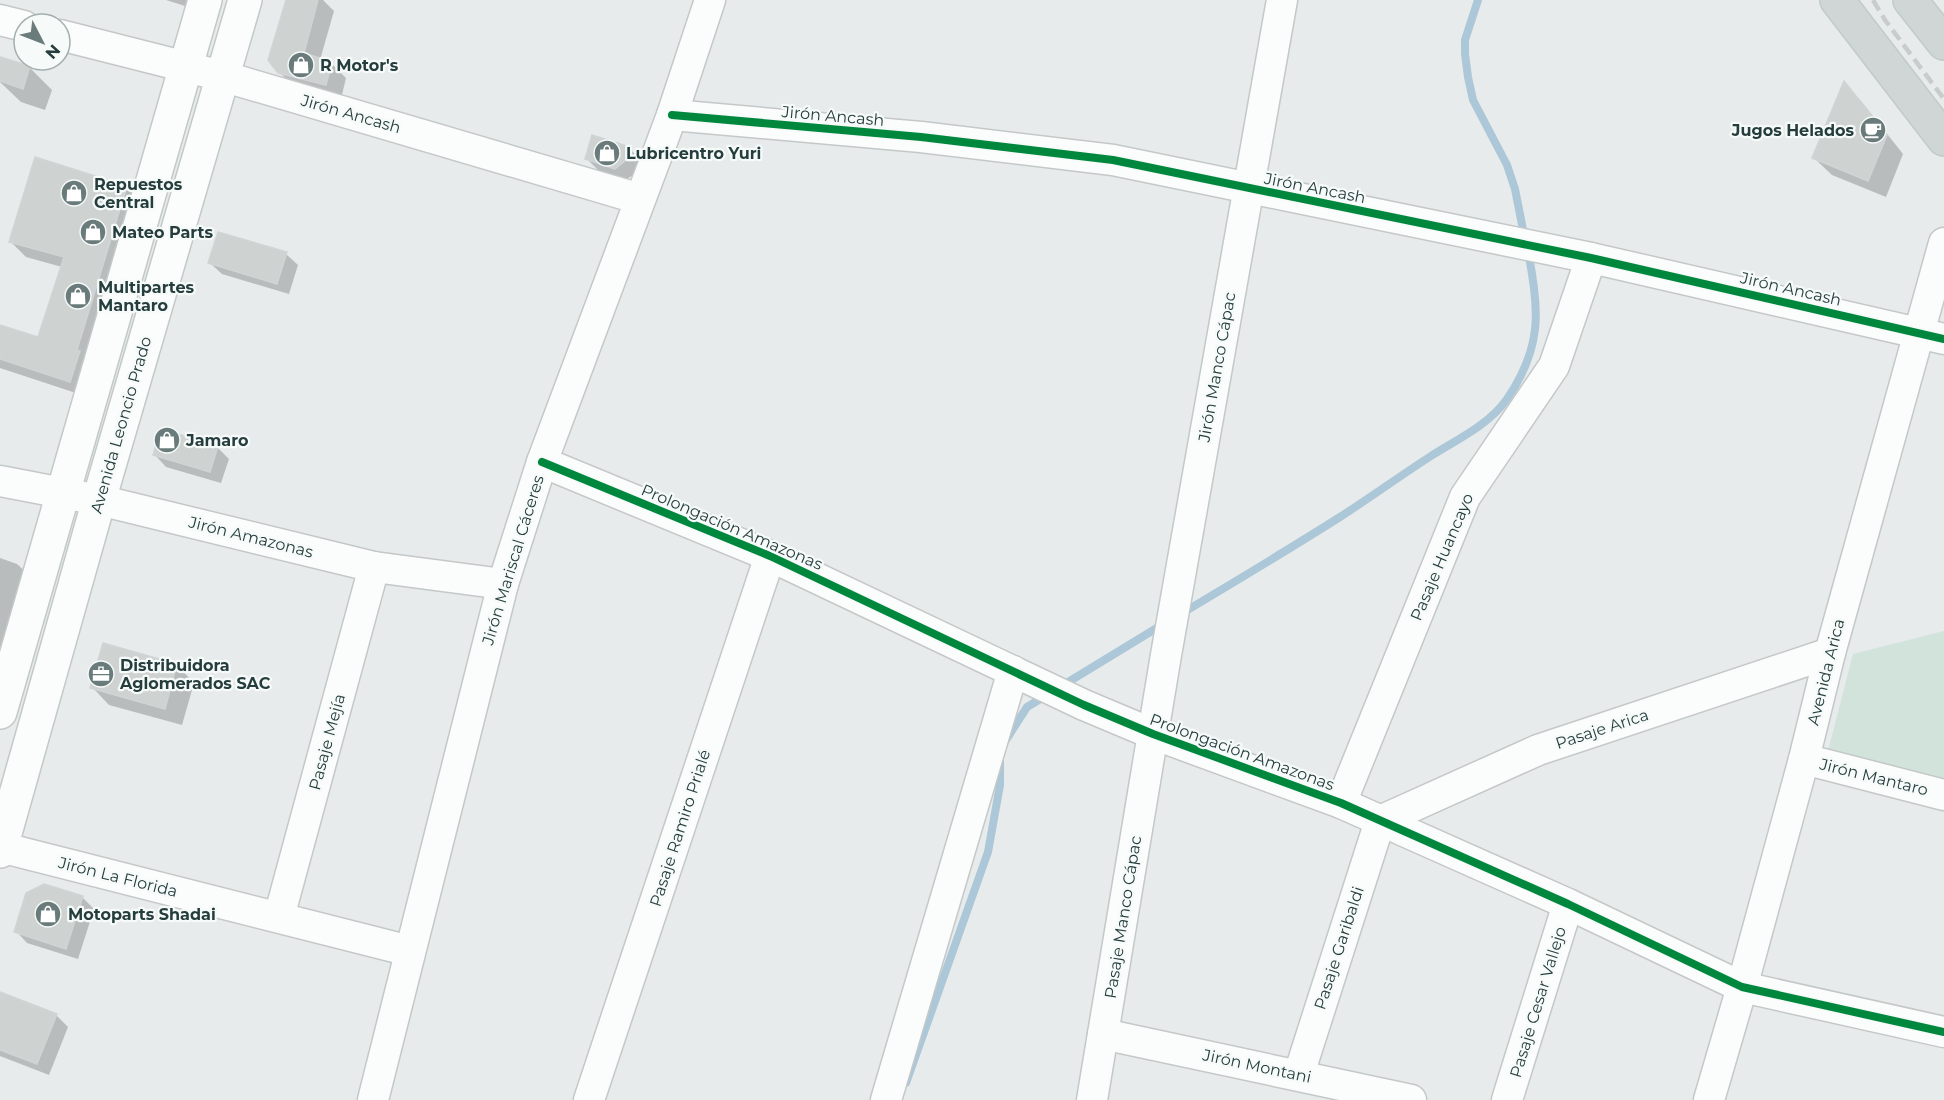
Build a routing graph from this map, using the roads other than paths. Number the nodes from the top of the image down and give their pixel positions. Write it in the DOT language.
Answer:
graph roads {
  1 [pos="205,0"];
  2 [pos="245,0"];
  3 [pos="710,0"];
  4 [pos="1282,0"];
  5 [pos="1837,0"];
  6 [pos="1910,0"];
  7 [pos="72,38"];
  8 [pos="1944,43"];
  9 [pos="186,67"];
  10 [pos="222,76"];
  11 [pos="672,115"];
  12 [pos="1944,139"];
  13 [pos="1248,189"];
  14 [pos="640,199"];
  15 [pos="1944,243"];
  16 [pos="1591,258"];
  17 [pos="1932,335"];
  18 [pos="542,462"];
  19 [pos="0,481"];
  20 [pos="62,493"];
  21 [pos="99,500"];
  22 [pos="770,556"];
  23 [pos="374,567"];
  24 [pos="503,584"];
  25 [pos="1830,653"];
  26 [pos="1016,673"];
  27 [pos="0,712"];
  28 [pos="1153,734"];
  29 [pos="1804,759"];
  30 [pos="1944,795"];
  31 [pos="1341,803"];
  32 [pos="1380,821"];
  33 [pos="0,848"];
  34 [pos="1568,904"];
  35 [pos="279,918"];
  36 [pos="410,951"];
  37 [pos="1742,987"];
  38 [pos="1944,1032"];
  39 [pos="1103,1034"];
  40 [pos="1299,1074"];
  41 [pos="373,1100"];
  42 [pos="589,1100"];
  43 [pos="886,1100"];
  44 [pos="1092,1100"];
  45 [pos="1411,1100"];
  46 [pos="1507,1100"];
  47 [pos="1709,1100"];
  1 -- 9 [label="street"];
  2 -- 10 [label="street, Avenida Leoncio Prado"];
  3 -- 11 [label="street, Jirón Mariscal Cáceres"];
  4 -- 13 [label="street, Jirón Manco Cápac"];
  5 -- 12 [label="main road"];
  6 -- 8 [label="main road"];
  7 -- 9 [label="street, Jirón Ancash"];
  9 -- 10 [label="street, Jirón Ancash"];
  9 -- 20 [label="street"];
  10 -- 14 [label="street, Jirón Ancash"];
  10 -- 21 [label="street, Avenida Leoncio Prado"];
  11 -- 13 [label="street, Jirón Ancash"];
  11 -- 14 [label="street, Jirón Mariscal Cáceres"];
  13 -- 16 [label="street, Jirón Ancash"];
  13 -- 28 [label="street, Jirón Manco Cápac"];
  14 -- 18 [label="street, Jirón Mariscal Cáceres"];
  15 -- 17 [label="street, Avenida Arica"];
  16 -- 17 [label="street, Jirón Ancash"];
  16 -- 31 [label="street, Pasaje Huancayo"];
  17 -- 25 [label="street, Avenida Arica"];
  18 -- 22 [label="street, Prolongación Amazonas"];
  18 -- 24 [label="street, Jirón Mariscal Cáceres"];
  19 -- 20 [label="street, Jirón Amazonas"];
  20 -- 21 [label="street, Jirón Amazonas"];
  20 -- 27 [label="street"];
  21 -- 23 [label="street, Jirón Amazonas"];
  21 -- 33 [label="street, Avenida Leoncio Prado"];
  22 -- 26 [label="street, Prolongación Amazonas"];
  22 -- 42 [label="street, Pasaje Ramiro Prialé"];
  23 -- 24 [label="street, Jirón Amazonas"];
  23 -- 35 [label="street, Pasaje Mejía"];
  24 -- 36 [label="street, Jirón Mariscal Cáceres"];
  25 -- 29 [label="street, Avenida Arica"];
  25 -- 32 [label="street, Pasaje Arica"];
  26 -- 28 [label="street, Prolongación Amazonas"];
  26 -- 43 [label="street"];
  28 -- 31 [label="street, Prolongación Amazonas"];
  28 -- 39 [label="street, Pasaje Manco Cápac"];
  29 -- 30 [label="street, Jirón Mantaro"];
  29 -- 37 [label="street, Avenida Arica"];
  31 -- 32 [label="street, Prolongación Amazonas"];
  32 -- 34 [label="street, Prolongación Amazonas"];
  32 -- 40 [label="street, Pasaje Garibaldi"];
  33 -- 35 [label="street, Jirón La Florida"];
  34 -- 37 [label="street, Prolongación Amazonas"];
  34 -- 46 [label="street, Pasaje Cesar Vallejo"];
  35 -- 36 [label="street, Jirón La Florida"];
  36 -- 41 [label="street, Jirón Mariscal Cáceres"];
  37 -- 38 [label="street, Prolongación Amazonas"];
  37 -- 47 [label="street, Avenida Arica"];
  39 -- 40 [label="street, Jirón Montani"];
  39 -- 44 [label="street, Pasaje Manco Cápac"];
  40 -- 45 [label="street, Jirón Montani"];
}
